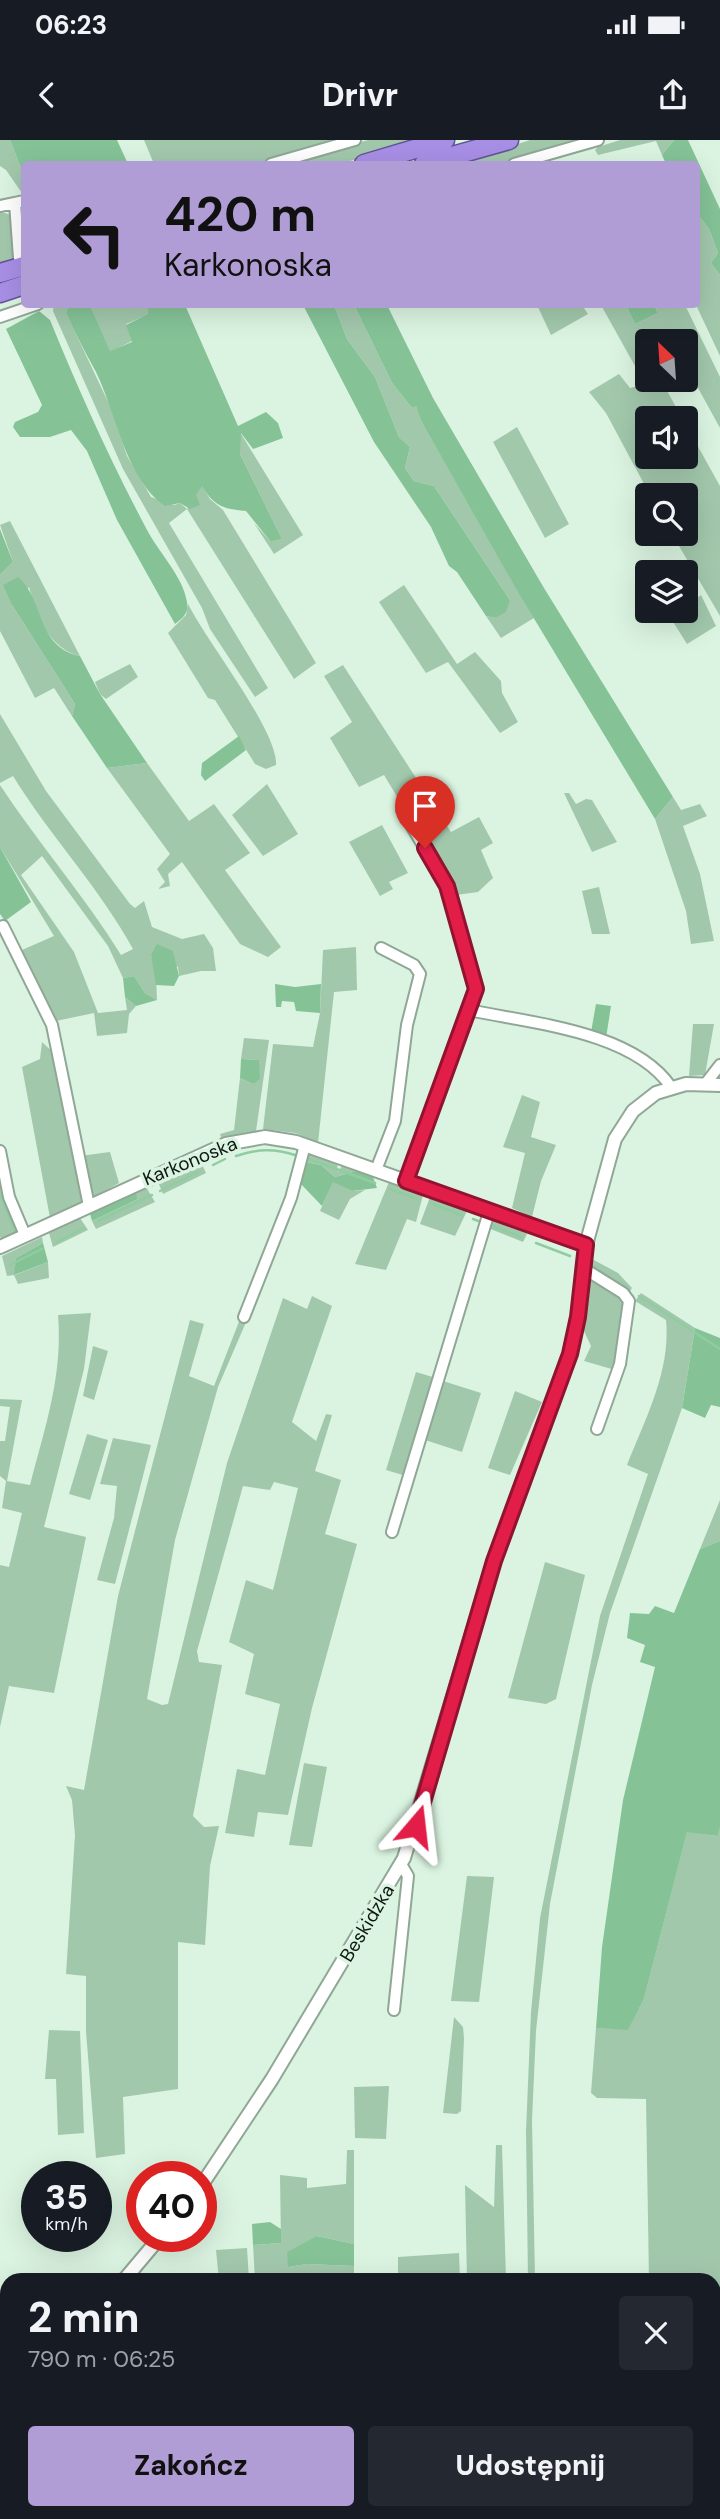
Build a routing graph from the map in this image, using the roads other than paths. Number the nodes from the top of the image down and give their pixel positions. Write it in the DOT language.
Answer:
graph roads {
  1 [pos="355,140"];
  2 [pos="445,140"];
  3 [pos="509,140"];
  4 [pos="597,140"];
  5 [pos="282,161"];
  6 [pos="374,161"];
  7 [pos="435,161"];
  8 [pos="524,161"];
  9 [pos="0,206"];
  10 [pos="19,206"];
  11 [pos="21,261"];
  12 [pos="21,267"];
  13 [pos="0,273"];
  14 [pos="21,286"];
  15 [pos="0,293"];
  16 [pos="26,308"];
  17 [pos="0,317"];
  18 [pos="402,810"];
  19 [pos="3,926"];
  20 [pos="381,948"];
  21 [pos="469,1010"];
  22 [pos="720,1065"];
  23 [pos="706,1083"];
  24 [pos="720,1086"];
  25 [pos="671,1087"];
  26 [pos="305,1145"];
  27 [pos="0,1151"];
  28 [pos="376,1170"];
  29 [pos="406,1181"];
  30 [pos="89,1206"];
  31 [pos="489,1212"];
  32 [pos="25,1235"];
  33 [pos="586,1245"];
  34 [pos="0,1247"];
  35 [pos="583,1268"];
  36 [pos="244,1317"];
  37 [pos="597,1429"];
  38 [pos="393,1532"];
  39 [pos="401,1864"];
  40 [pos="394,2010"];
  41 [pos="217,2162"];
  42 [pos="147,2252"];
  43 [pos="130,2273"];
  1 -- 5 [label="street"];
  2 -- 6 [label="highway"];
  3 -- 7 [label="highway"];
  4 -- 8 [label="street"];
  9 -- 10 [label="street"];
  10 -- 11 [label="street"];
  12 -- 13 [label="highway"];
  14 -- 15 [label="highway"];
  16 -- 17 [label="street"];
  18 -- 21 [label="street"];
  19 -- 30 [label="street"];
  20 -- 28 [label="street"];
  21 -- 25 [label="street"];
  21 -- 29 [label="street"];
  22 -- 23 [label="street"];
  23 -- 24 [label="street, Beskidzka"];
  23 -- 25 [label="street, Beskidzka"];
  25 -- 33 [label="street, Beskidzka"];
  26 -- 28 [label="street, Karkonoska"];
  26 -- 30 [label="street, Karkonoska"];
  26 -- 36 [label="street"];
  27 -- 32 [label="street"];
  28 -- 29 [label="street, Karkonoska"];
  29 -- 31 [label="street, Karkonoska"];
  30 -- 32 [label="street, Karkonoska"];
  31 -- 33 [label="street, Karkonoska"];
  31 -- 38 [label="street"];
  32 -- 34 [label="street, Karkonoska"];
  33 -- 35 [label="street, Beskidzka"];
  35 -- 37 [label="street"];
  35 -- 39 [label="street, Beskidzka"];
  39 -- 40 [label="street"];
  39 -- 41 [label="street, Beskidzka"];
  42 -- 43 [label="street"];
}
